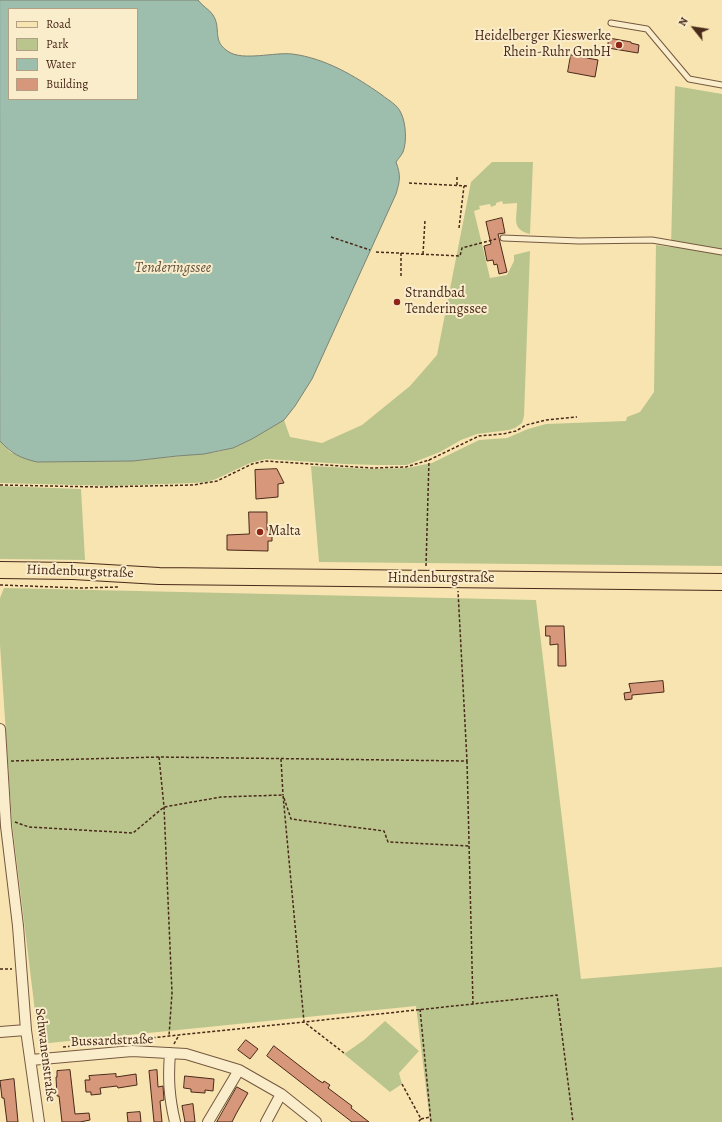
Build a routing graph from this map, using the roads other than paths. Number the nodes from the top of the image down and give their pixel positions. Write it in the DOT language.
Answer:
graph roads {
  1 [pos="611,23"];
  2 [pos="722,85"];
  3 [pos="502,238"];
  4 [pos="722,252"];
  5 [pos="0,570"];
  6 [pos="159,576"];
  7 [pos="0,577"];
  8 [pos="722,582"];
  9 [pos="0,729"];
  10 [pos="2,757"];
  11 [pos="3,826"];
  12 [pos="26,1030"];
  13 [pos="0,1032"];
  14 [pos="170,1053"];
  15 [pos="31,1060"];
  16 [pos="239,1070"];
  17 [pos="281,1094"];
  18 [pos="39,1122"];
  19 [pos="175,1122"];
  20 [pos="208,1122"];
  21 [pos="266,1122"];
  22 [pos="316,1122"];
  1 -- 2 [label="lane"];
  3 -- 4 [label="lane"];
  5 -- 6 [label="main road, Hindenburgstraße"];
  6 -- 7 [label="main road, Hindenburgstraße"];
  6 -- 8 [label="main road, Hindenburgstraße"];
  9 -- 10 [label="street, Schwanenstraße"];
  10 -- 11 [label="street, Schwanenstraße"];
  11 -- 12 [label="street, Schwanenstraße"];
  12 -- 13 [label="street"];
  12 -- 15 [label="street, Schwanenstraße"];
  14 -- 15 [label="street, Bussardstraße"];
  14 -- 16 [label="street, Bussardstraße"];
  14 -- 19 [label="street"];
  15 -- 18 [label="street, Schwanenstraße"];
  16 -- 17 [label="street, Bussardstraße"];
  16 -- 20 [label="street"];
  17 -- 21 [label="street"];
  17 -- 22 [label="street, Bussardstraße"];
}
